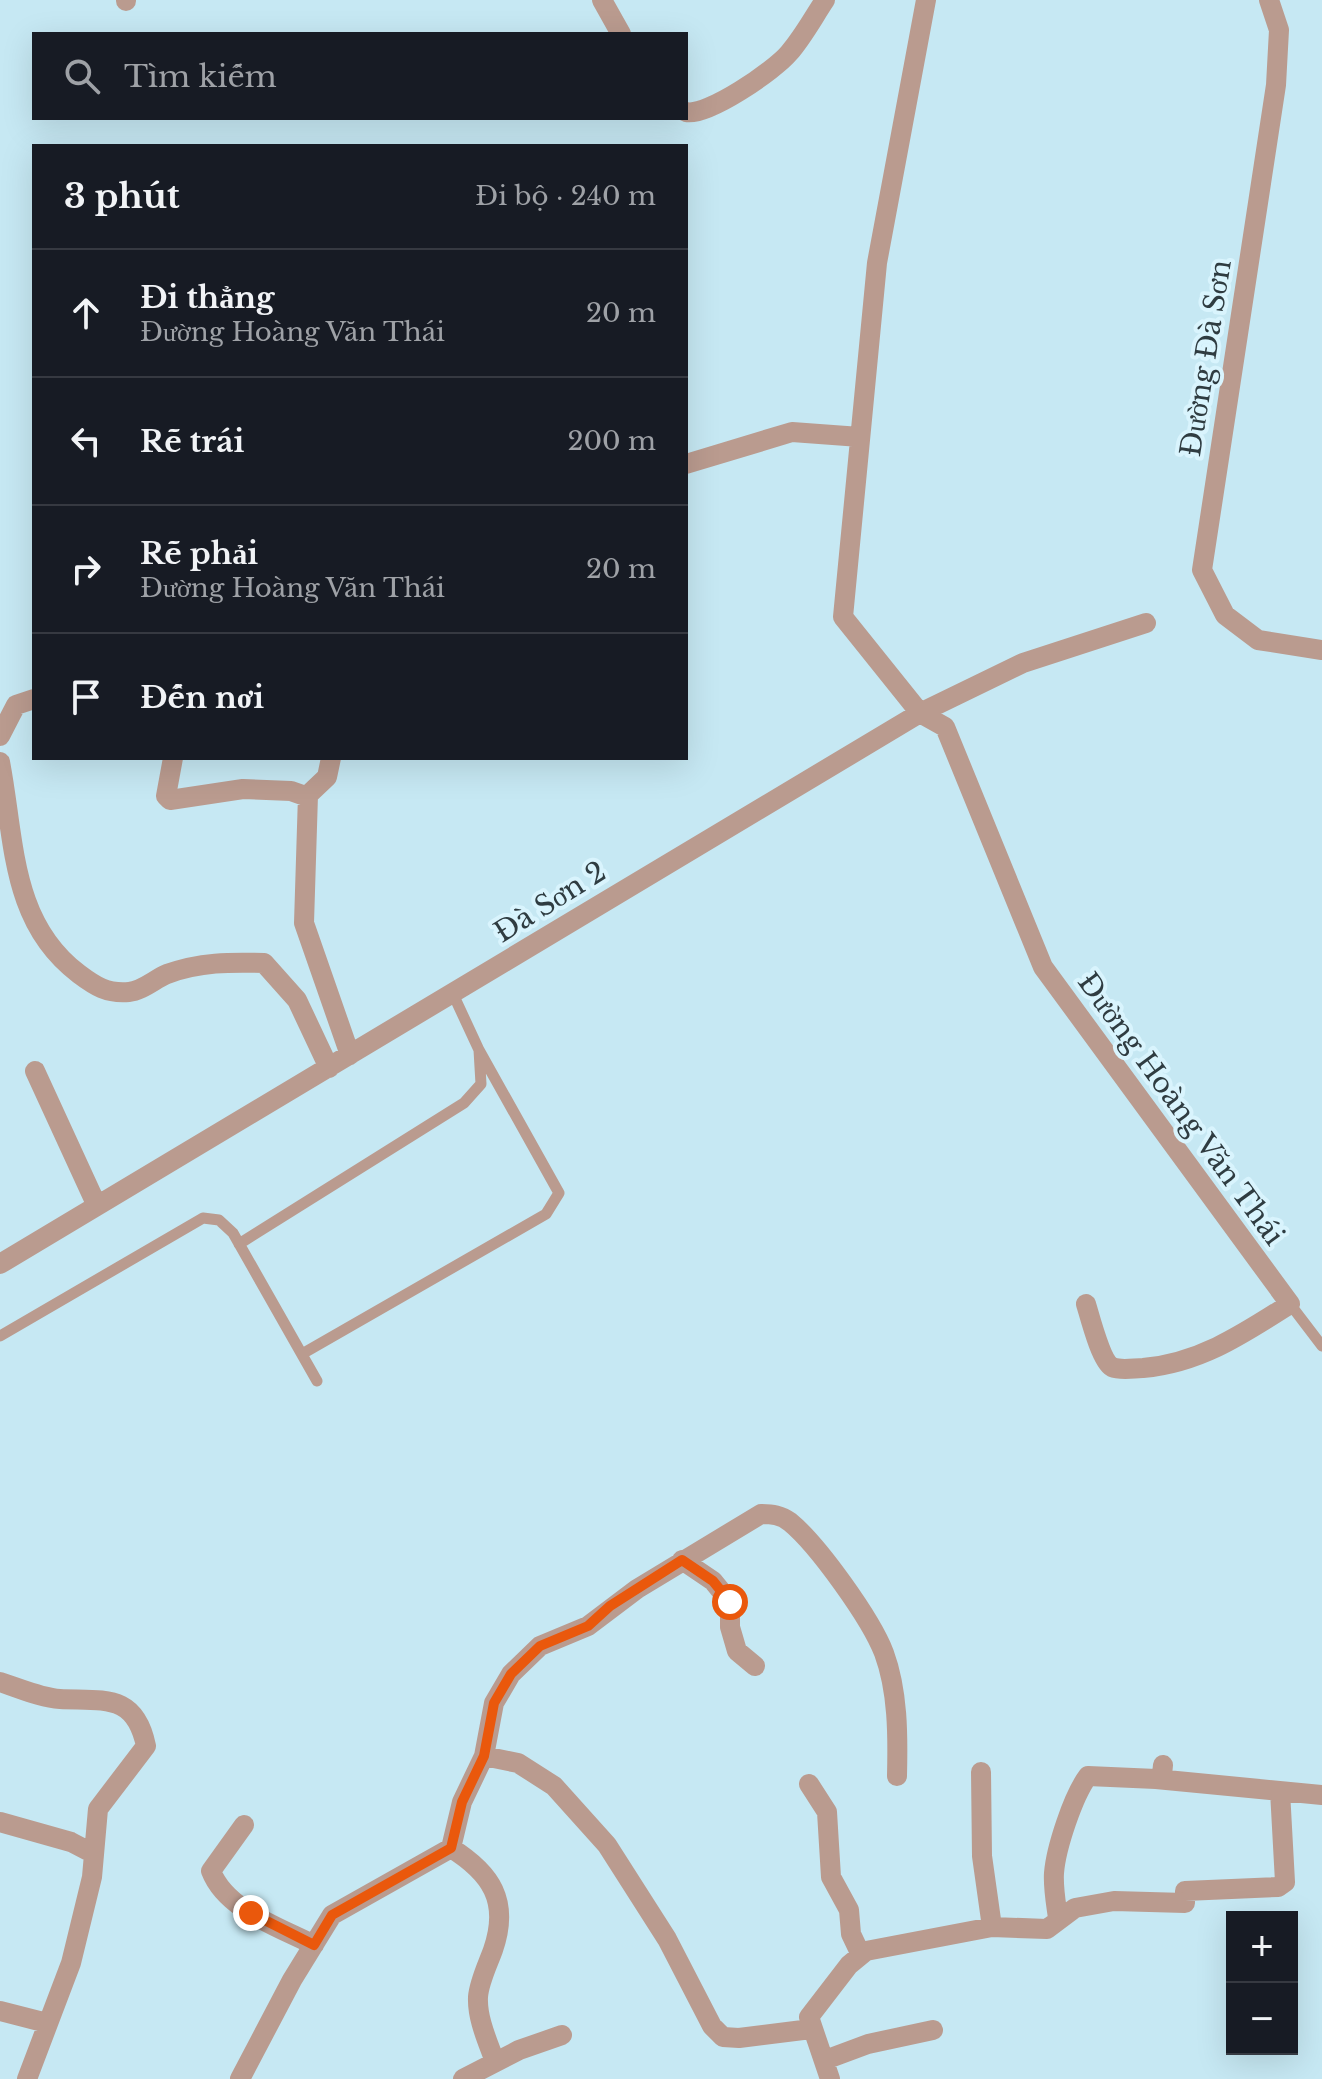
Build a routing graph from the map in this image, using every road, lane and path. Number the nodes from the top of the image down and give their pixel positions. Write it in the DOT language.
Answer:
graph roads {
  1 [pos="602,0"];
  2 [pos="825,0"];
  3 [pos="926,0"];
  4 [pos="1269,0"];
  5 [pos="620,32"];
  6 [pos="688,113"];
  7 [pos="860,437"];
  8 [pos="688,463"];
  9 [pos="1146,623"];
  10 [pos="1322,650"];
  11 [pos="32,700"];
  12 [pos="920,713"];
  13 [pos="0,736"];
  14 [pos="173,760"];
  15 [pos="331,760"];
  16 [pos="0,762"];
  17 [pos="308,797"];
  18 [pos="453,994"];
  19 [pos="479,1050"];
  20 [pos="350,1055"];
  21 [pos="329,1068"];
  22 [pos="35,1071"];
  23 [pos="97,1206"];
  24 [pos="239,1244"];
  25 [pos="1,1262"];
  26 [pos="1086,1304"];
  27 [pos="1290,1304"];
  28 [pos="0,1336"];
  29 [pos="1322,1346"];
  30 [pos="302,1354"];
  31 [pos="317,1381"];
  32 [pos="682,1560"];
  33 [pos="755,1666"];
  34 [pos="0,1682"];
  35 [pos="484,1756"];
  36 [pos="981,1772"];
  37 [pos="897,1776"];
  38 [pos="809,1784"];
  39 [pos="1280,1791"];
  40 [pos="1322,1795"];
  41 [pos="0,1822"];
  42 [pos="244,1825"];
  43 [pos="451,1848"];
  44 [pos="94,1854"];
  45 [pos="1058,1918"];
  46 [pos="992,1927"];
  47 [pos="314,1945"];
  48 [pos="861,1955"];
  49 [pos="0,2011"];
  50 [pos="47,2023"];
  51 [pos="811,2029"];
  52 [pos="933,2030"];
  53 [pos="562,2035"];
  54 [pos="495,2062"];
  55 [pos="828,2070"];
  56 [pos="27,2079"];
  57 [pos="240,2079"];
  58 [pos="463,2079"];
  1 -- 5 [label="street"];
  2 -- 6 [label="street"];
  3 -- 7 [label="street"];
  4 -- 10 [label="street, Đường Đà Sơn"];
  7 -- 8 [label="street"];
  7 -- 12 [label="street"];
  9 -- 12 [label="street, Đà Sơn 2"];
  11 -- 13 [label="street"];
  12 -- 18 [label="street, Đà Sơn 2"];
  12 -- 27 [label="street, Đường Hoàng Văn Thái"];
  14 -- 17 [label="street"];
  15 -- 17 [label="street"];
  16 -- 21 [label="street"];
  17 -- 20 [label="street"];
  18 -- 19 [label="lane"];
  18 -- 20 [label="street, Đà Sơn 2"];
  19 -- 24 [label="lane"];
  19 -- 30 [label="lane"];
  20 -- 21 [label="street, Đà Sơn 2"];
  21 -- 23 [label="street, Đà Sơn 2"];
  22 -- 23 [label="street"];
  23 -- 25 [label="street, Đà Sơn 2"];
  24 -- 28 [label="lane"];
  24 -- 30 [label="lane"];
  26 -- 27 [label="street"];
  27 -- 29 [label="lane"];
  30 -- 31 [label="lane"];
  32 -- 33 [label="street"];
  32 -- 35 [label="street"];
  32 -- 37 [label="street"];
  34 -- 44 [label="street"];
  35 -- 43 [label="street"];
  35 -- 51 [label="street"];
  36 -- 46 [label="street"];
  38 -- 48 [label="street"];
  39 -- 40 [label="street"];
  39 -- 45 [label="street"];
  39 -- 45 [label="street"];
  41 -- 44 [label="street"];
  42 -- 47 [label="street"];
  43 -- 47 [label="street"];
  43 -- 54 [label="street"];
  44 -- 50 [label="street"];
  45 -- 46 [label="street"];
  46 -- 48 [label="street"];
  47 -- 57 [label="street"];
  48 -- 51 [label="street"];
  49 -- 50 [label="street"];
  50 -- 56 [label="street"];
  51 -- 55 [label="street"];
  52 -- 55 [label="street"];
  53 -- 54 [label="street"];
  54 -- 58 [label="street"];
}
